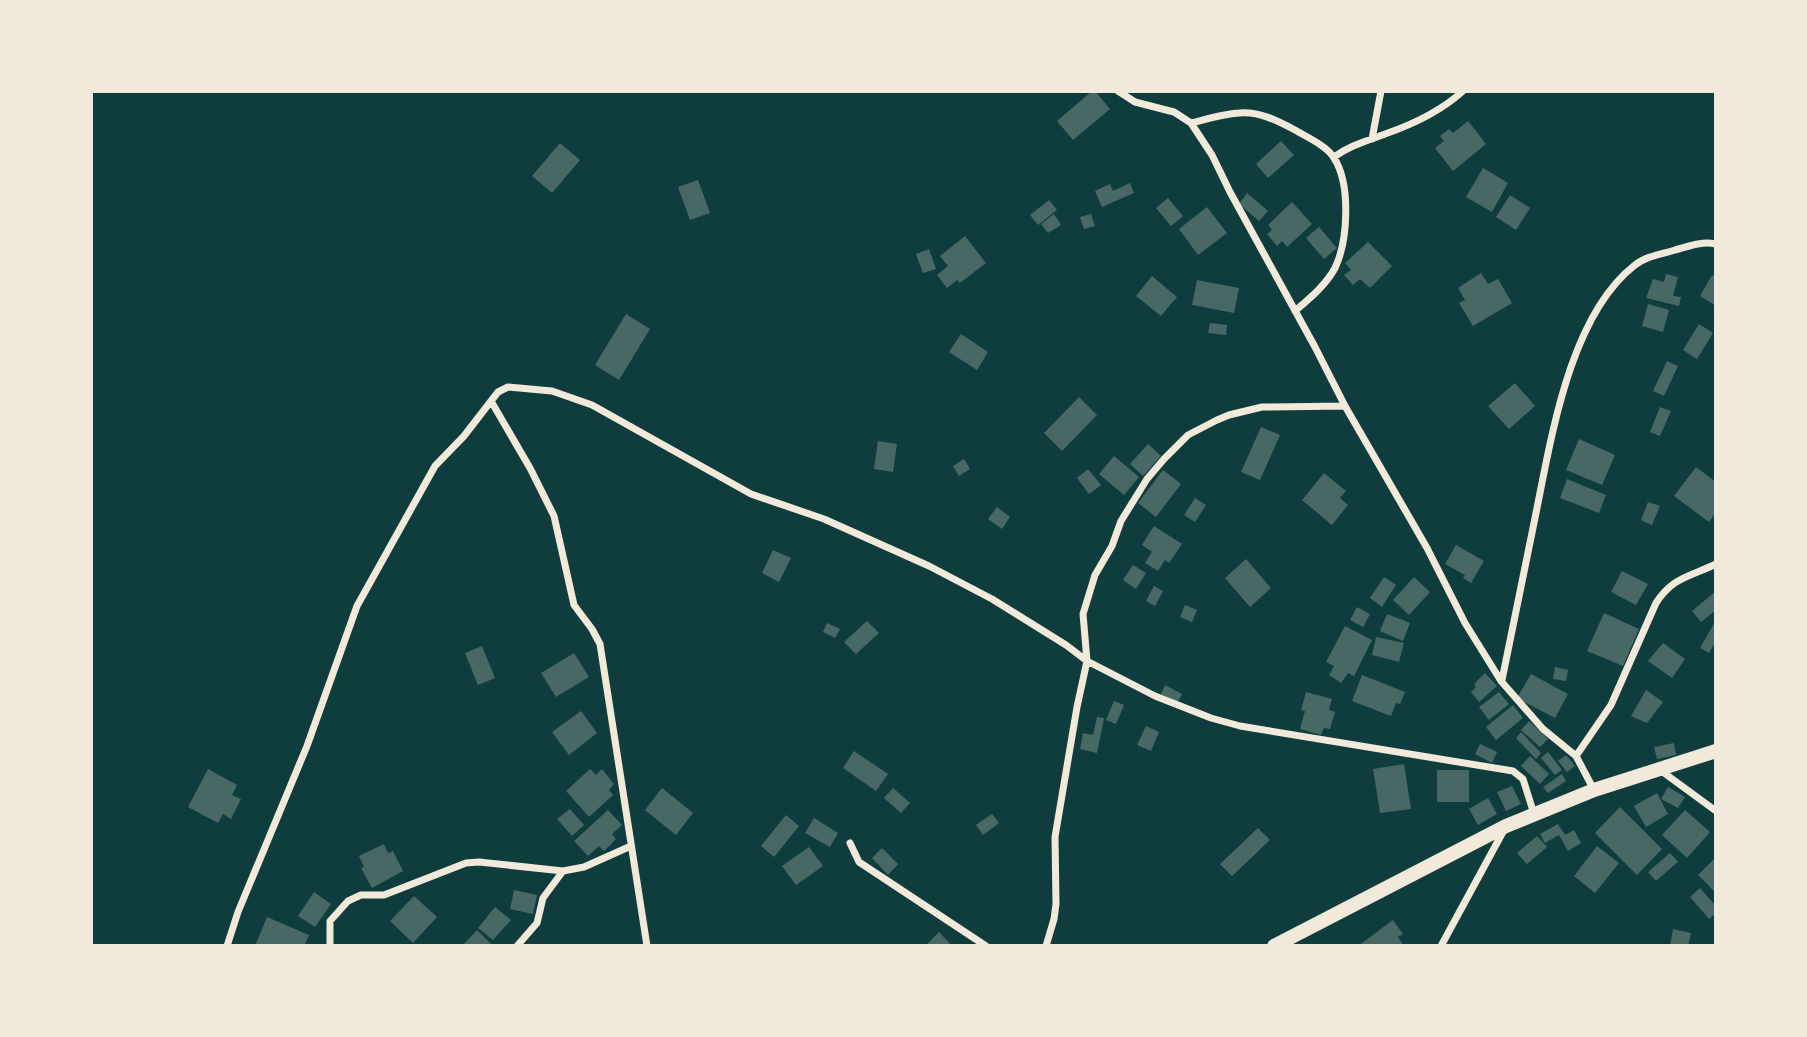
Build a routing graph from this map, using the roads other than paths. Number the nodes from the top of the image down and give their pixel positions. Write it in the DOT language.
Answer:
graph roads {
  1 [pos="1118,91"];
  2 [pos="1381,91"];
  3 [pos="1463,91"];
  4 [pos="1191,122"];
  5 [pos="1372,139"];
  6 [pos="1334,157"];
  7 [pos="1716,244"];
  8 [pos="1295,311"];
  9 [pos="491,401"];
  10 [pos="1345,406"];
  11 [pos="1716,564"];
  12 [pos="1087,661"];
  13 [pos="1502,681"];
  14 [pos="1716,751"];
  15 [pos="1576,756"];
  16 [pos="1660,770"];
  17 [pos="1594,790"];
  18 [pos="1716,811"];
  19 [pos="1534,814"];
  20 [pos="1506,826"];
  21 [pos="850,843"];
  22 [pos="631,846"];
  23 [pos="563,872"];
  24 [pos="227,946"];
  25 [pos="330,946"];
  26 [pos="517,946"];
  27 [pos="647,946"];
  28 [pos="986,946"];
  29 [pos="1046,946"];
  30 [pos="1274,946"];
  31 [pos="1441,946"];
  1 -- 4 [label="street"];
  2 -- 5 [label="street"];
  3 -- 5 [label="street"];
  4 -- 6 [label="street"];
  4 -- 8 [label="street"];
  5 -- 6 [label="street"];
  6 -- 8 [label="street"];
  7 -- 13 [label="street"];
  8 -- 10 [label="street"];
  9 -- 12 [label="street"];
  9 -- 22 [label="street"];
  9 -- 24 [label="street"];
  10 -- 12 [label="street"];
  10 -- 13 [label="street"];
  11 -- 15 [label="street"];
  12 -- 19 [label="street"];
  12 -- 29 [label="street"];
  13 -- 15 [label="street"];
  14 -- 16 [label="main road"];
  15 -- 17 [label="street"];
  16 -- 17 [label="main road"];
  16 -- 18 [label="street"];
  17 -- 19 [label="main road"];
  19 -- 20 [label="main road"];
  20 -- 30 [label="main road"];
  20 -- 31 [label="street"];
  21 -- 28 [label="street"];
  22 -- 23 [label="street"];
  22 -- 27 [label="street"];
  23 -- 25 [label="street"];
  23 -- 26 [label="street"];
}
